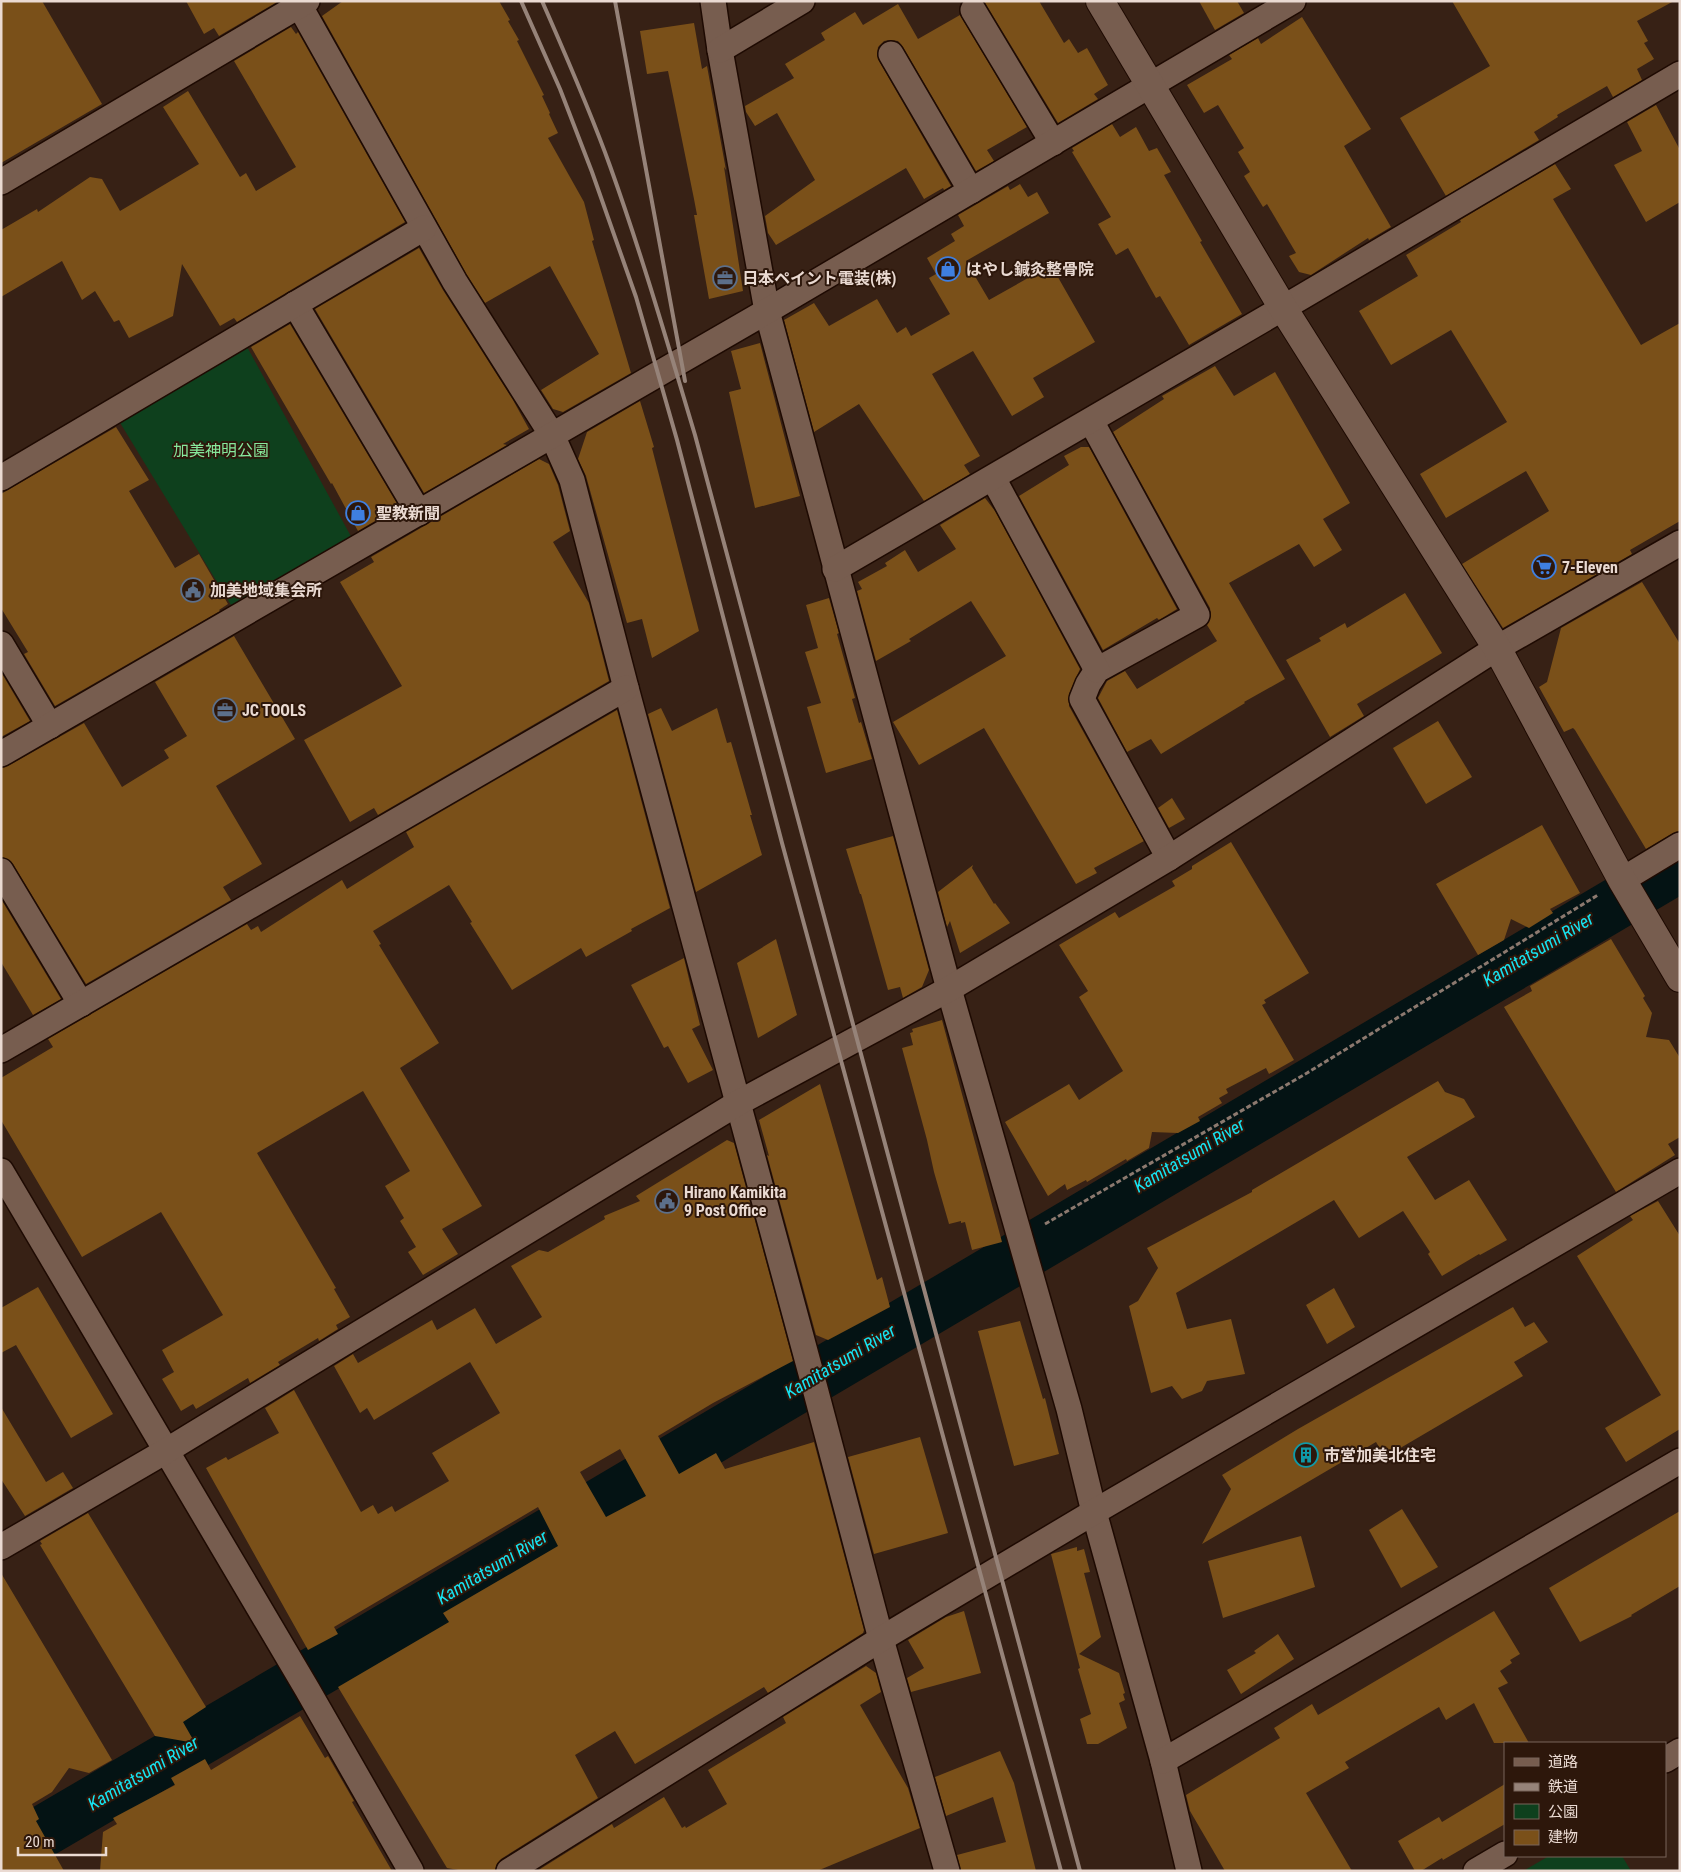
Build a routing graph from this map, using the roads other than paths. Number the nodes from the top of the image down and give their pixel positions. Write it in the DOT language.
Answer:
graph roads {
  1 [pos="714,1"];
  2 [pos="802,1"];
  3 [pos="1100,1"];
  4 [pos="1292,1"];
  5 [pos="301,3"];
  6 [pos="973,10"];
  7 [pos="720,50"];
  8 [pos="891,54"];
  9 [pos="1680,74"];
  10 [pos="1151,85"];
  11 [pos="1053,143"];
  12 [pos="1,182"];
  13 [pos="971,191"];
  14 [pos="424,228"];
  15 [pos="296,304"];
  16 [pos="1283,308"];
  17 [pos="767,312"];
  18 [pos="1091,420"];
  19 [pos="552,435"];
  20 [pos="1,478"];
  21 [pos="993,478"];
  22 [pos="419,513"];
  23 [pos="1680,543"];
  24 [pos="835,570"];
  25 [pos="1,644"];
  26 [pos="1497,648"];
  27 [pos="1097,670"];
  28 [pos="626,688"];
  29 [pos="50,726"];
  30 [pos="1,754"];
  31 [pos="1680,846"];
  32 [pos="1168,858"];
  33 [pos="1,871"];
  34 [pos="1628,890"];
  35 [pos="1680,978"];
  36 [pos="949,989"];
  37 [pos="81,1004"];
  38 [pos="1,1050"];
  39 [pos="738,1103"];
  40 [pos="1,1171"];
  41 [pos="1680,1171"];
  42 [pos="166,1451"];
  43 [pos="1680,1461"];
  44 [pos="1094,1512"];
  45 [pos="1,1548"];
  46 [pos="881,1639"];
  47 [pos="1680,1751"];
  48 [pos="1666,1759"];
  49 [pos="1163,1761"];
  50 [pos="1504,1855"];
  51 [pos="411,1871"];
  52 [pos="508,1871"];
  53 [pos="947,1871"];
  54 [pos="1189,1871"];
  55 [pos="1476,1871"];
  1 -- 7 [label="street"];
  2 -- 7 [label="street"];
  3 -- 10 [label="street"];
  4 -- 10 [label="street"];
  5 -- 12 [label="street"];
  5 -- 14 [label="street"];
  6 -- 11 [label="street"];
  7 -- 17 [label="street"];
  8 -- 13 [label="street"];
  9 -- 16 [label="street"];
  10 -- 11 [label="street"];
  10 -- 16 [label="street"];
  11 -- 13 [label="street"];
  13 -- 17 [label="street"];
  14 -- 15 [label="street"];
  14 -- 19 [label="street"];
  15 -- 20 [label="street"];
  15 -- 22 [label="street"];
  16 -- 18 [label="street"];
  16 -- 26 [label="street"];
  17 -- 19 [label="street"];
  17 -- 24 [label="street"];
  18 -- 21 [label="street"];
  18 -- 27 [label="street"];
  19 -- 22 [label="street"];
  19 -- 28 [label="street"];
  21 -- 24 [label="street"];
  21 -- 27 [label="street"];
  22 -- 29 [label="street"];
  23 -- 26 [label="street"];
  24 -- 36 [label="street"];
  25 -- 29 [label="street"];
  26 -- 32 [label="street"];
  26 -- 34 [label="street"];
  27 -- 32 [label="street"];
  28 -- 37 [label="street"];
  28 -- 39 [label="street"];
  29 -- 30 [label="street"];
  31 -- 34 [label="street"];
  32 -- 36 [label="street"];
  33 -- 37 [label="street"];
  34 -- 35 [label="street"];
  36 -- 39 [label="street"];
  36 -- 44 [label="street"];
  37 -- 38 [label="street"];
  39 -- 42 [label="street"];
  39 -- 46 [label="street"];
  40 -- 42 [label="street"];
  41 -- 44 [label="street"];
  42 -- 45 [label="street"];
  42 -- 51 [label="street"];
  43 -- 49 [label="street"];
  44 -- 46 [label="street"];
  44 -- 49 [label="street"];
  46 -- 52 [label="street"];
  46 -- 53 [label="street"];
  47 -- 48 [label="street"];
  49 -- 54 [label="street"];
  50 -- 55 [label="street"];
}
